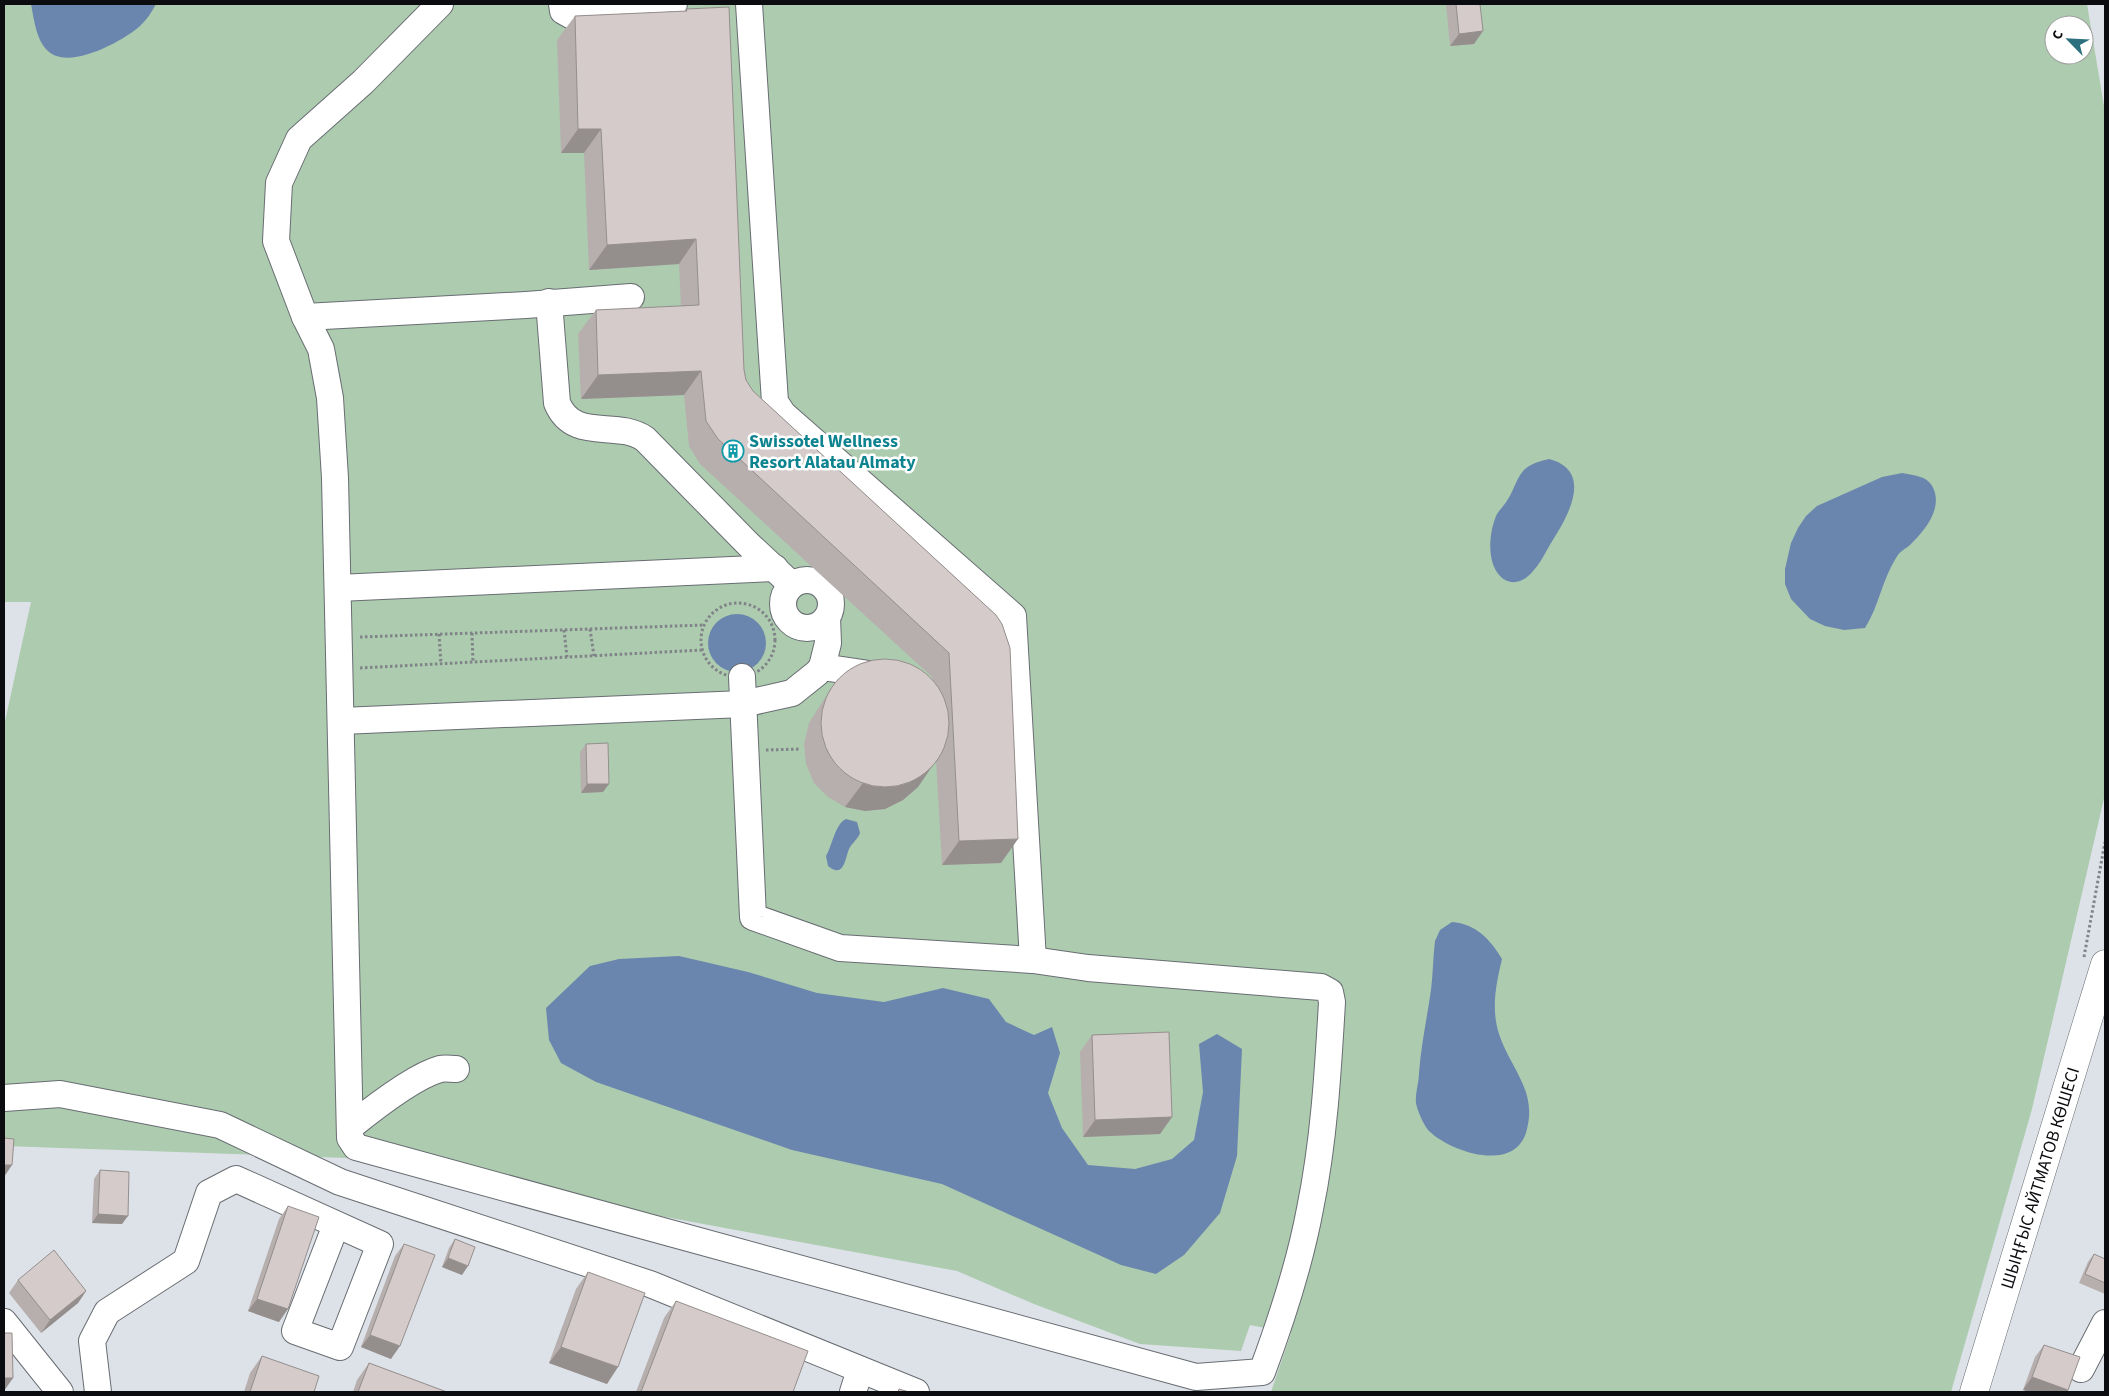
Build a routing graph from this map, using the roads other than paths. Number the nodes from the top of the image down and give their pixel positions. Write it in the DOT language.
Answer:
graph roads {
  1 [pos="440,4"];
  2 [pos="562,4"];
  3 [pos="674,4"];
  4 [pos="749,4"];
  5 [pos="631,297"];
  6 [pos="549,302"];
  7 [pos="305,317"];
  8 [pos="783,577"];
  9 [pos="338,588"];
  10 [pos="828,618"];
  11 [pos="822,667"];
  12 [pos="742,677"];
  13 [pos="905,680"];
  14 [pos="743,704"];
  15 [pos="341,721"];
  16 [pos="1033,960"];
  17 [pos="2105,964"];
  18 [pos="456,1069"];
  19 [pos="4,1098"];
  20 [pos="350,1127"];
  21 [pos="336,1225"];
  22 [pos="4,1322"];
  23 [pos="2105,1323"];
  24 [pos="2081,1369"];
  25 [pos="857,1381"];
  26 [pos="1259,1382"];
  27 [pos="60,1392"];
  28 [pos="98,1392"];
  29 [pos="916,1392"];
  30 [pos="1974,1392"];
  1 -- 7 [label="street"];
  2 -- 3 [label="street"];
  4 -- 16 [label="street"];
  5 -- 6 [label="street"];
  6 -- 7 [label="street"];
  6 -- 8 [label="street"];
  7 -- 9 [label="street"];
  8 -- 9 [label="street"];
  8 -- 10 [label="street"];
  8 -- 10 [label="street"];
  9 -- 15 [label="street"];
  10 -- 11 [label="street"];
  11 -- 13 [label="street"];
  11 -- 14 [label="street"];
  12 -- 14 [label="street"];
  14 -- 15 [label="street"];
  14 -- 16 [label="street"];
  15 -- 20 [label="street"];
  16 -- 26 [label="street"];
  17 -- 30 [label="main road, ШЫҢҒЫС АЙТМАТОВ КӨШЕСІ"];
  18 -- 20 [label="street"];
  19 -- 25 [label="street"];
  20 -- 26 [label="street"];
  21 -- 28 [label="street"];
  22 -- 27 [label="street"];
  23 -- 24 [label="street"];
  25 -- 29 [label="street"];
}
